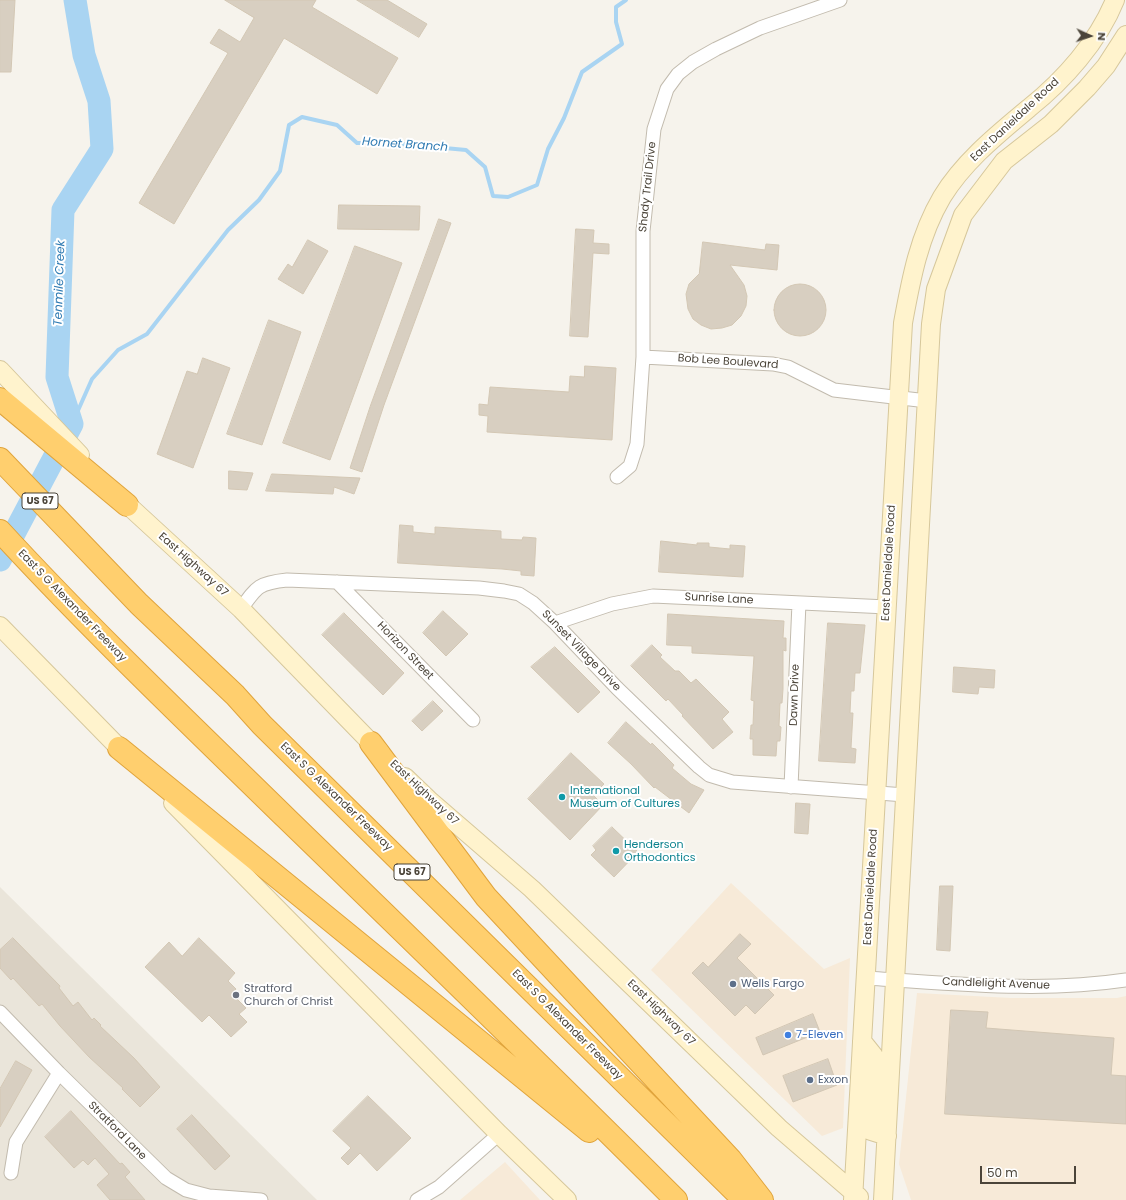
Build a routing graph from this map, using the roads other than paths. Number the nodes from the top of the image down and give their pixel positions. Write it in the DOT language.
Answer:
graph roads {
  1 [pos="840,0"];
  2 [pos="1115,0"];
  3 [pos="1126,35"];
  4 [pos="643,357"];
  5 [pos="0,370"];
  6 [pos="0,398"];
  7 [pos="898,398"];
  8 [pos="927,401"];
  9 [pos="0,459"];
  10 [pos="617,477"];
  11 [pos="127,505"];
  12 [pos="0,531"];
  13 [pos="337,582"];
  14 [pos="799,603"];
  15 [pos="887,608"];
  16 [pos="241,609"];
  17 [pos="555,623"];
  18 [pos="1,627"];
  19 [pos="881,702"];
  20 [pos="910,704"];
  21 [pos="473,720"];
  22 [pos="371,743"];
  23 [pos="119,748"];
  24 [pos="791,787"];
  25 [pos="876,793"];
  26 [pos="905,795"];
  27 [pos="865,978"];
  28 [pos="895,980"];
  29 [pos="1126,980"];
  30 [pos="0,1012"];
  31 [pos="862,1040"];
  32 [pos="59,1073"];
  33 [pos="499,1134"];
  34 [pos="887,1136"];
  35 [pos="12,1173"];
  36 [pos="856,1197"];
  37 [pos="261,1200"];
  38 [pos="417,1200"];
  39 [pos="567,1200"];
  40 [pos="675,1200"];
  41 [pos="744,1200"];
  42 [pos="762,1200"];
  43 [pos="883,1200"];
  1 -- 4 [label="street, Shady Trail Drive"];
  2 -- 7 [label="main road, East Danieldale Road"];
  3 -- 8 [label="main road"];
  4 -- 7 [label="street, Bob Lee Boulevard"];
  4 -- 10 [label="street, Shady Trail Drive"];
  5 -- 11 [label="main road, East Highway 67"];
  6 -- 11 [label="highway"];
  7 -- 8 [label="street, Bob Lee Boulevard"];
  7 -- 15 [label="main road, East Danieldale Road"];
  8 -- 20 [label="main road"];
  9 -- 41 [label="highway, East S G Alexander Freeway / US 67"];
  11 -- 16 [label="main road, East Highway 67"];
  12 -- 40 [label="highway, East S G Alexander Freeway"];
  13 -- 16 [label="street, Sunset Village Drive"];
  13 -- 17 [label="street, Sunset Village Drive"];
  13 -- 21 [label="street, Horizon Street"];
  14 -- 15 [label="street, Sunrise Lane"];
  14 -- 17 [label="street, Sunrise Lane"];
  14 -- 24 [label="street, Dawn Drive"];
  15 -- 19 [label="main road, East Danieldale Road"];
  16 -- 22 [label="main road, East Highway 67"];
  17 -- 24 [label="street, Sunset Village Drive"];
  18 -- 23 [label="main road"];
  19 -- 20 [label="main road"];
  19 -- 25 [label="main road, East Danieldale Road"];
  20 -- 26 [label="main road"];
  22 -- 36 [label="main road, East Highway 67"];
  22 -- 42 [label="highway"];
  23 -- 33 [label="main road"];
  23 -- 40 [label="highway"];
  24 -- 25 [label="street, Sunset Village Drive"];
  25 -- 26 [label="street, Sunset Village Drive"];
  25 -- 27 [label="main road, East Danieldale Road"];
  26 -- 28 [label="main road"];
  27 -- 28 [label="street, Candlelight Avenue"];
  27 -- 31 [label="main road, East Danieldale Road"];
  28 -- 29 [label="street, Candlelight Avenue"];
  28 -- 34 [label="main road"];
  30 -- 32 [label="street, Stratford Lane"];
  31 -- 34 [label="main road"];
  31 -- 36 [label="main road, East Danieldale Road"];
  32 -- 35 [label="street"];
  32 -- 37 [label="street, Stratford Lane"];
  33 -- 38 [label="street"];
  33 -- 39 [label="main road"];
  34 -- 43 [label="main road"];
}
